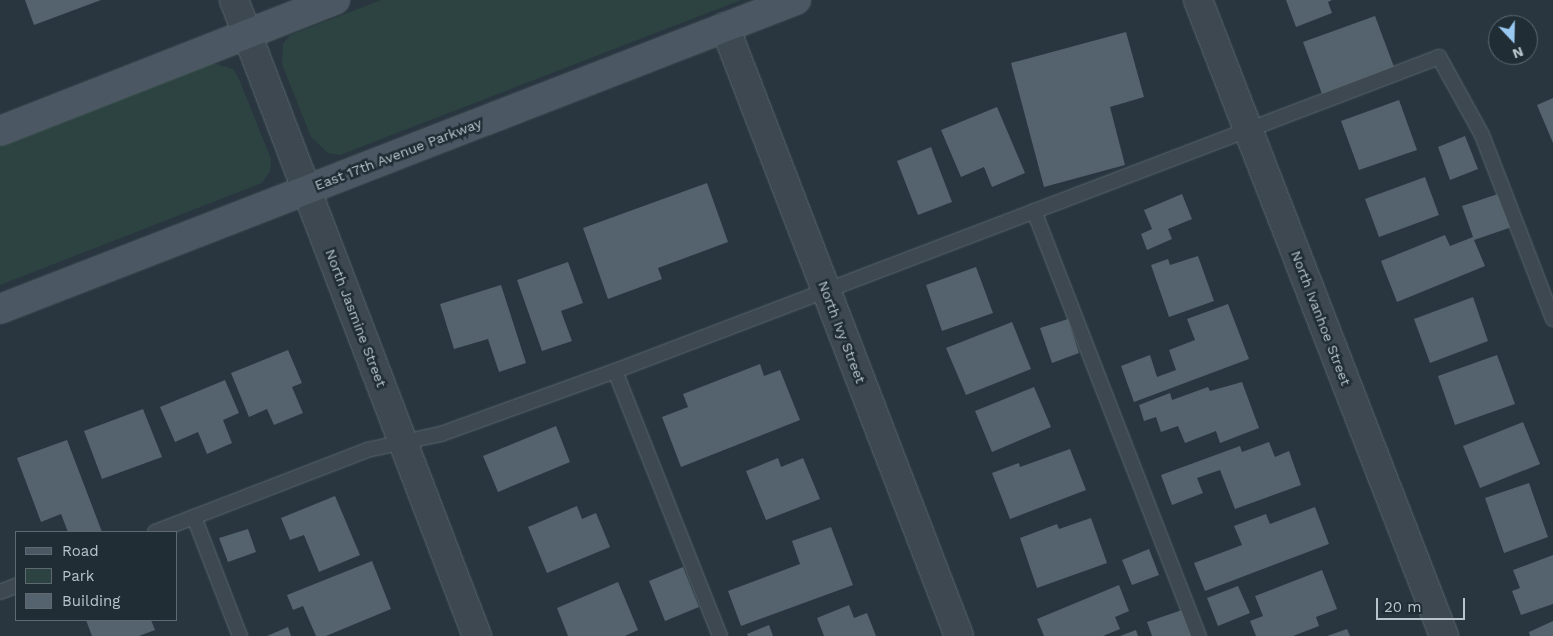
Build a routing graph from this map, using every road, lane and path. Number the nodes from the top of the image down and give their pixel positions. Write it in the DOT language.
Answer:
graph roads {
  1 [pos="234,0"];
  2 [pos="335,0"];
  3 [pos="796,0"];
  4 [pos="1198,0"];
  5 [pos="725,27"];
  6 [pos="248,34"];
  7 [pos="1247,130"];
  8 [pos="0,131"];
  9 [pos="307,189"];
  10 [pos="1034,212"];
  11 [pos="826,291"];
  12 [pos="0,309"];
  13 [pos="1553,319"];
  14 [pos="615,370"];
  15 [pos="404,443"];
  16 [pos="194,517"];
  17 [pos="158,531"];
  18 [pos="15,586"];
  19 [pos="0,592"];
  20 [pos="240,636"];
  21 [pos="477,636"];
  22 [pos="720,636"];
  23 [pos="959,636"];
  24 [pos="1200,636"];
  25 [pos="1444,636"];
  1 -- 6 [label="street, North Jasmine Street"];
  2 -- 6 [label="main road"];
  3 -- 5 [label="main road, East 17th Avenue Parkway"];
  4 -- 7 [label="street, North Ivanhoe Street"];
  5 -- 9 [label="main road, East 17th Avenue Parkway"];
  5 -- 11 [label="street, North Ivy Street"];
  6 -- 8 [label="main road"];
  6 -- 9 [label="street, North Jasmine Street"];
  7 -- 10 [label="lane"];
  7 -- 13 [label="lane"];
  7 -- 25 [label="street, North Ivanhoe Street"];
  9 -- 12 [label="main road, East 17th Avenue Parkway"];
  9 -- 15 [label="street, North Jasmine Street"];
  10 -- 11 [label="lane"];
  10 -- 24 [label="lane"];
  11 -- 14 [label="lane"];
  11 -- 23 [label="street, North Ivy Street"];
  14 -- 15 [label="lane"];
  14 -- 22 [label="lane"];
  15 -- 16 [label="lane"];
  15 -- 21 [label="street, North Jasmine Street"];
  16 -- 17 [label="lane"];
  16 -- 20 [label="lane"];
  18 -- 19 [label="lane"];
}
